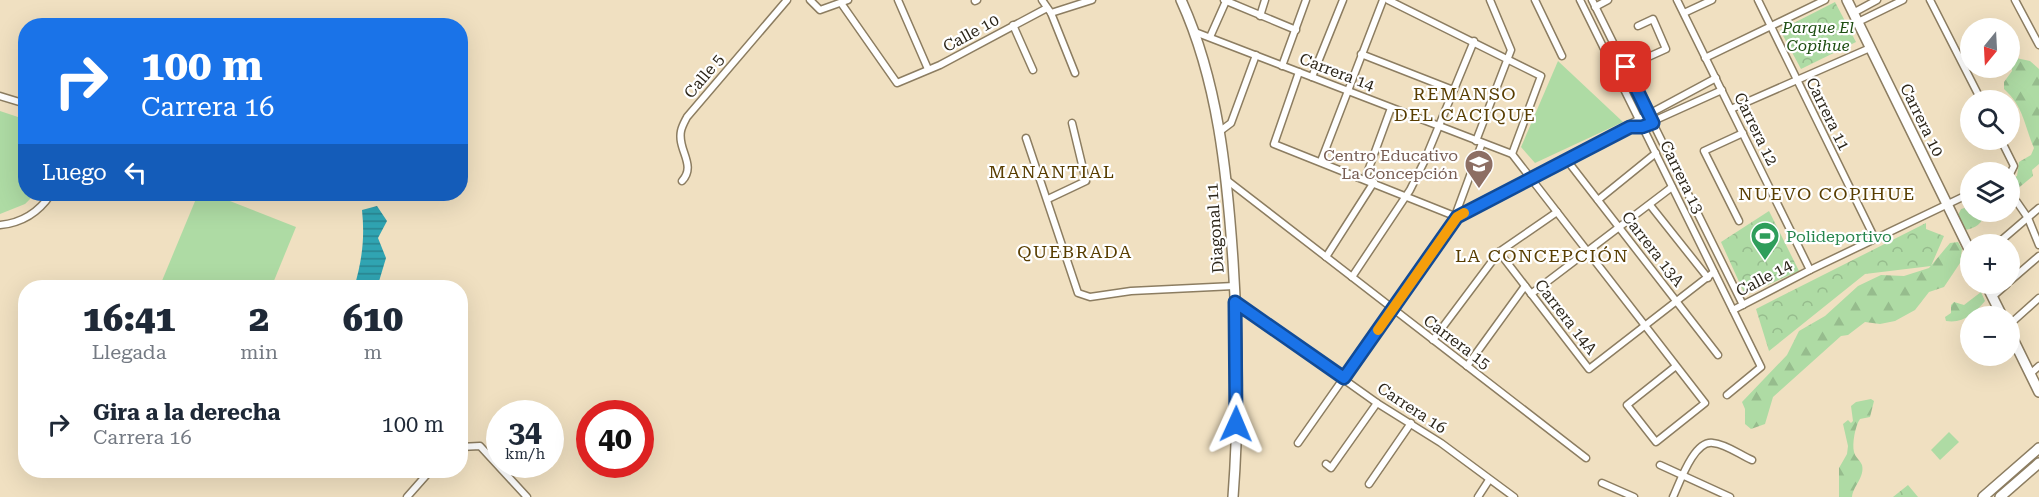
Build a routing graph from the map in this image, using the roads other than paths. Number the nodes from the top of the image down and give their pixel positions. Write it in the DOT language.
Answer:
graph roads {
  1 [pos="787,0"];
  2 [pos="810,0"];
  3 [pos="848,0"];
  4 [pos="898,0"];
  5 [pos="1042,0"];
  6 [pos="1092,0"];
  7 [pos="1181,0"];
  8 [pos="1265,0"];
  9 [pos="1306,0"];
  10 [pos="1343,0"];
  11 [pos="1386,0"];
  12 [pos="1490,0"];
  13 [pos="1535,0"];
  14 [pos="1580,0"];
  15 [pos="1608,0"];
  16 [pos="1677,0"];
  17 [pos="1712,0"];
  18 [pos="1758,0"];
  19 [pos="1825,0"];
  20 [pos="1847,0"];
  21 [pos="1877,0"];
  22 [pos="1903,0"];
  23 [pos="1930,0"];
  24 [pos="2015,0"];
  25 [pos="1225,1"];
  26 [pos="841,3"];
  27 [pos="1594,3"];
  28 [pos="1049,10"];
  29 [pos="1684,13"];
  30 [pos="1853,13"];
  31 [pos="1260,16"];
  32 [pos="1858,22"];
  33 [pos="1013,25"];
  34 [pos="1638,26"];
  35 [pos="1769,26"];
  36 [pos="1296,30"];
  37 [pos="1195,32"];
  38 [pos="1210,37"];
  39 [pos="1474,41"];
  40 [pos="2039,45"];
  41 [pos="1870,48"];
  42 [pos="1361,54"];
  43 [pos="1256,55"];
  44 [pos="1562,56"];
  45 [pos="1706,58"];
  46 [pos="1506,59"];
  47 [pos="1282,66"];
  48 [pos="1626,67"];
  49 [pos="928,69"];
  50 [pos="1033,70"];
  51 [pos="1299,72"];
  52 [pos="1075,73"];
  53 [pos="1312,77"];
  54 [pos="1716,78"];
  55 [pos="1797,81"];
  56 [pos="1453,90"];
  57 [pos="1722,90"];
  58 [pos="1976,90"];
  59 [pos="1347,91"];
  60 [pos="0,96"];
  61 [pos="18,102"];
  62 [pos="1391,108"];
  63 [pos="1731,109"];
  64 [pos="1649,114"];
  65 [pos="1639,119"];
  66 [pos="1072,123"];
  67 [pos="1653,123"];
  68 [pos="1438,126"];
  69 [pos="1630,127"];
  70 [pos="1642,127"];
  71 [pos="1219,132"];
  72 [pos="1743,133"];
  73 [pos="1026,138"];
  74 [pos="1479,142"];
  75 [pos="1656,153"];
  76 [pos="1512,154"];
  77 [pos="1566,159"];
  78 [pos="1321,161"];
  79 [pos="1529,177"];
  80 [pos="1365,179"];
  81 [pos="1228,181"];
  82 [pos="682,182"];
  83 [pos="1374,182"];
  84 [pos="1672,187"];
  85 [pos="1406,195"];
  86 [pos="1960,198"];
  87 [pos="1048,199"];
  88 [pos="1598,200"];
  89 [pos="45,201"];
  90 [pos="1650,205"];
  91 [pos="1947,205"];
  92 [pos="2020,206"];
  93 [pos="2039,208"];
  94 [pos="1557,212"];
  95 [pos="1456,217"];
  96 [pos="2028,218"];
  97 [pos="1739,221"];
  98 [pos="0,225"];
  99 [pos="1619,228"];
  100 [pos="1962,234"];
  101 [pos="2009,234"];
  102 [pos="1875,239"];
  103 [pos="2039,244"];
  104 [pos="1587,251"];
  105 [pos="1499,252"];
  106 [pos="1326,256"];
  107 [pos="2039,256"];
  108 [pos="1810,270"];
  109 [pos="1714,272"];
  110 [pos="2020,272"];
  111 [pos="1352,277"];
  112 [pos="1708,278"];
  113 [pos="1234,286"];
  114 [pos="1525,286"];
  115 [pos="1531,294"];
  116 [pos="1991,294"];
  117 [pos="1995,294"];
  118 [pos="1992,297"];
  119 [pos="2039,298"];
  120 [pos="1235,302"];
  121 [pos="1677,303"];
  122 [pos="1743,304"];
  123 [pos="1997,306"];
  124 [pos="1392,309"];
  125 [pos="1733,310"];
  126 [pos="2020,315"];
  127 [pos="1646,327"];
  128 [pos="1433,340"];
  129 [pos="2020,354"];
  130 [pos="1718,355"];
  131 [pos="1467,366"];
  132 [pos="1676,366"];
  133 [pos="2039,366"];
  134 [pos="1589,369"];
  135 [pos="2030,374"];
  136 [pos="1344,378"];
  137 [pos="2039,392"];
  138 [pos="1727,395"];
  139 [pos="1377,403"];
  140 [pos="1411,423"];
  141 [pos="1298,442"];
  142 [pos="468,447"];
  143 [pos="2039,448"];
  144 [pos="1586,458"];
  145 [pos="1752,460"];
  146 [pos="2039,463"];
  147 [pos="1326,464"];
  148 [pos="1660,465"];
  149 [pos="1683,475"];
  150 [pos="424,478"];
  151 [pos="1489,480"];
  152 [pos="1602,483"];
  153 [pos="1370,484"];
  154 [pos="407,497"];
  155 [pos="527,497"];
  156 [pos="1233,497"];
  157 [pos="1478,497"];
  158 [pos="1514,497"];
  159 [pos="1634,497"];
  160 [pos="1673,497"];
  161 [pos="1730,497"];
  162 [pos="1983,497"];
  163 [pos="2000,497"];
  1 -- 82 [label="street, Calle 5"];
  2 -- 26 [label="street"];
  3 -- 26 [label="street"];
  4 -- 49 [label="street"];
  5 -- 28 [label="street"];
  6 -- 28 [label="street, Calle 10"];
  7 -- 37 [label="street, Diagonal 11"];
  8 -- 31 [label="street"];
  9 -- 36 [label="street"];
  10 -- 53 [label="street"];
  11 -- 39 [label="street"];
  11 -- 42 [label="street"];
  12 -- 46 [label="street"];
  13 -- 44 [label="street"];
  14 -- 65 [label="street, Carrera 13"];
  15 -- 27 [label="street"];
  16 -- 29 [label="street, Carrera 12"];
  17 -- 29 [label="street"];
  18 -- 35 [label="street, Carrera 11"];
  19 -- 35 [label="street"];
  20 -- 30 [label="street, Carrera 10"];
  21 -- 30 [label="street"];
  22 -- 32 [label="street"];
  23 -- 58 [label="street"];
  24 -- 40 [label="street"];
  25 -- 31 [label="street"];
  25 -- 38 [label="street"];
  26 -- 49 [label="street, Calle 10"];
  27 -- 48 [label="street, Carrera 13"];
  28 -- 33 [label="street, Calle 10"];
  28 -- 52 [label="street"];
  29 -- 45 [label="street, Carrera 12"];
  30 -- 32 [label="street, Carrera 10"];
  31 -- 36 [label="street"];
  32 -- 41 [label="street, Carrera 10"];
  33 -- 49 [label="street, Calle 10"];
  33 -- 50 [label="street"];
  34 -- 48 [label="street"];
  35 -- 45 [label="street"];
  35 -- 55 [label="street, Carrera 11"];
  36 -- 47 [label="street"];
  37 -- 38 [label="street, Carrera 14"];
  37 -- 71 [label="street, Diagonal 11"];
  38 -- 43 [label="street, Carrera 14"];
  39 -- 46 [label="street"];
  39 -- 56 [label="street"];
  41 -- 55 [label="street"];
  41 -- 91 [label="street, Carrera 10"];
  42 -- 56 [label="street"];
  42 -- 59 [label="street"];
  43 -- 47 [label="street, Carrera 14"];
  43 -- 71 [label="street"];
  45 -- 54 [label="street, Carrera 12"];
  46 -- 74 [label="street"];
  46 -- 76 [label="street"];
  47 -- 51 [label="street, Carrera 14"];
  48 -- 64 [label="street, Carrera 13"];
  51 -- 53 [label="street, Carrera 14"];
  51 -- 78 [label="street"];
  53 -- 59 [label="street, Carrera 14"];
  54 -- 57 [label="street, Carrera 12"];
  54 -- 64 [label="street"];
  55 -- 63 [label="street"];
  55 -- 102 [label="street, Carrera 11"];
  56 -- 68 [label="street"];
  57 -- 63 [label="street, Carrera 12"];
  57 -- 67 [label="street"];
  59 -- 62 [label="street, Carrera 14"];
  59 -- 78 [label="street"];
  60 -- 61 [label="street"];
  62 -- 68 [label="street, Carrera 14"];
  62 -- 80 [label="street"];
  63 -- 72 [label="street, Carrera 12"];
  64 -- 65 [label="street"];
  64 -- 67 [label="street, Carrera 13"];
  65 -- 69 [label="street"];
  65 -- 70 [label="street, Carrera 13"];
  66 -- 87 [label="street"];
  67 -- 70 [label="street"];
  67 -- 122 [label="street, Carrera 13"];
  68 -- 74 [label="street, Carrera 14"];
  68 -- 85 [label="street"];
  69 -- 70 [label="street"];
  69 -- 77 [label="street"];
  70 -- 75 [label="street, Carrera 13"];
  71 -- 81 [label="street, Diagonal 11"];
  72 -- 97 [label="street"];
  72 -- 108 [label="street, Carrera 12"];
  73 -- 87 [label="street"];
  74 -- 76 [label="street, Carrera 14"];
  74 -- 95 [label="street"];
  75 -- 84 [label="street, Carrera 13"];
  75 -- 88 [label="street"];
  76 -- 79 [label="street"];
  77 -- 79 [label="street"];
  77 -- 88 [label="street, Carrera 13A"];
  78 -- 80 [label="street"];
  79 -- 94 [label="street"];
  79 -- 95 [label="street"];
  80 -- 83 [label="street"];
  81 -- 106 [label="street, Carrera 15"];
  81 -- 113 [label="street, Diagonal 11"];
  83 -- 85 [label="street"];
  83 -- 106 [label="street"];
  84 -- 90 [label="street"];
  84 -- 109 [label="street, Carrera 13"];
  85 -- 95 [label="street"];
  85 -- 111 [label="street"];
  86 -- 91 [label="street, Calle 14"];
  87 -- 113 [label="street"];
  88 -- 99 [label="street, Carrera 13A"];
  89 -- 98 [label="street"];
  90 -- 99 [label="street"];
  90 -- 112 [label="street, Carrera 13"];
  91 -- 100 [label="street, Carrera 10"];
  91 -- 102 [label="street, Calle 14"];
  92 -- 96 [label="street"];
  93 -- 96 [label="street"];
  94 -- 104 [label="street"];
  94 -- 105 [label="street"];
  95 -- 124 [label="street"];
  96 -- 101 [label="street"];
  96 -- 103 [label="street"];
  99 -- 104 [label="street"];
  99 -- 121 [label="street, Carrera 13A"];
  102 -- 108 [label="street, Calle 14"];
  104 -- 115 [label="street"];
  104 -- 127 [label="street"];
  105 -- 114 [label="street, Carrera 14A"];
  105 -- 128 [label="street"];
  106 -- 111 [label="street, Carrera 15"];
  107 -- 110 [label="street"];
  108 -- 122 [label="street, Calle 14"];
  109 -- 112 [label="street, Calle 14"];
  109 -- 125 [label="street, Carrera 13"];
  111 -- 124 [label="street, Carrera 15"];
  112 -- 121 [label="street, Calle 14"];
  113 -- 120 [label="street, Diagonal 11"];
  114 -- 115 [label="street, Carrera 14A"];
  114 -- 131 [label="street"];
  115 -- 134 [label="street, Carrera 14A"];
  116 -- 118 [label="street"];
  117 -- 118 [label="street"];
  118 -- 123 [label="street"];
  119 -- 126 [label="street"];
  120 -- 136 [label="street, Carrera 16"];
  120 -- 156 [label="street, Diagonal 11"];
  121 -- 127 [label="street, Calle 14"];
  121 -- 130 [label="street, Carrera 13A"];
  122 -- 125 [label="street, Calle 14"];
  124 -- 128 [label="street, Carrera 15"];
  124 -- 136 [label="street"];
  125 -- 138 [label="street, Carrera 13"];
  127 -- 132 [label="street"];
  127 -- 134 [label="street, Calle 14"];
  128 -- 131 [label="street, Carrera 15"];
  129 -- 135 [label="street"];
  131 -- 144 [label="street, Carrera 15"];
  132 -- 132 [label="street"];
  133 -- 135 [label="street"];
  135 -- 137 [label="street"];
  136 -- 139 [label="street, Carrera 16"];
  136 -- 141 [label="street"];
  139 -- 140 [label="street, Carrera 16"];
  139 -- 147 [label="street"];
  140 -- 151 [label="street, Carrera 16"];
  140 -- 153 [label="street"];
  142 -- 155 [label="street"];
  143 -- 162 [label="street"];
  145 -- 149 [label="street"];
  146 -- 163 [label="street"];
  148 -- 149 [label="street"];
  149 -- 160 [label="street"];
  149 -- 161 [label="street"];
  150 -- 154 [label="street"];
  151 -- 157 [label="street"];
  151 -- 158 [label="street, Carrera 16"];
  152 -- 159 [label="street"];
}
